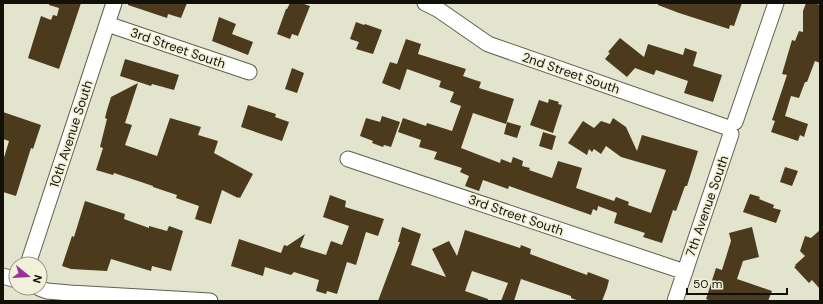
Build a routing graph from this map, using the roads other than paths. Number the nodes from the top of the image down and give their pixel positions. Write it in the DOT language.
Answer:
graph roads {
  1 [pos="114,3"];
  2 [pos="425,3"];
  3 [pos="776,3"];
  4 [pos="107,24"];
  5 [pos="249,72"];
  6 [pos="731,128"];
  7 [pos="348,159"];
  8 [pos="31,256"];
  9 [pos="685,272"];
  10 [pos="48,291"];
  11 [pos="210,301"];
  12 [pos="675,301"];
  1 -- 4 [label="street, 10th Avenue South"];
  2 -- 6 [label="street, 2nd Street South"];
  3 -- 6 [label="street, 7th Avenue South"];
  4 -- 5 [label="street, 3rd Street South"];
  4 -- 8 [label="street, 10th Avenue South"];
  6 -- 9 [label="street, 7th Avenue South"];
  7 -- 9 [label="street, 3rd Street South"];
  9 -- 12 [label="street, 7th Avenue South"];
  10 -- 11 [label="street"];
}
